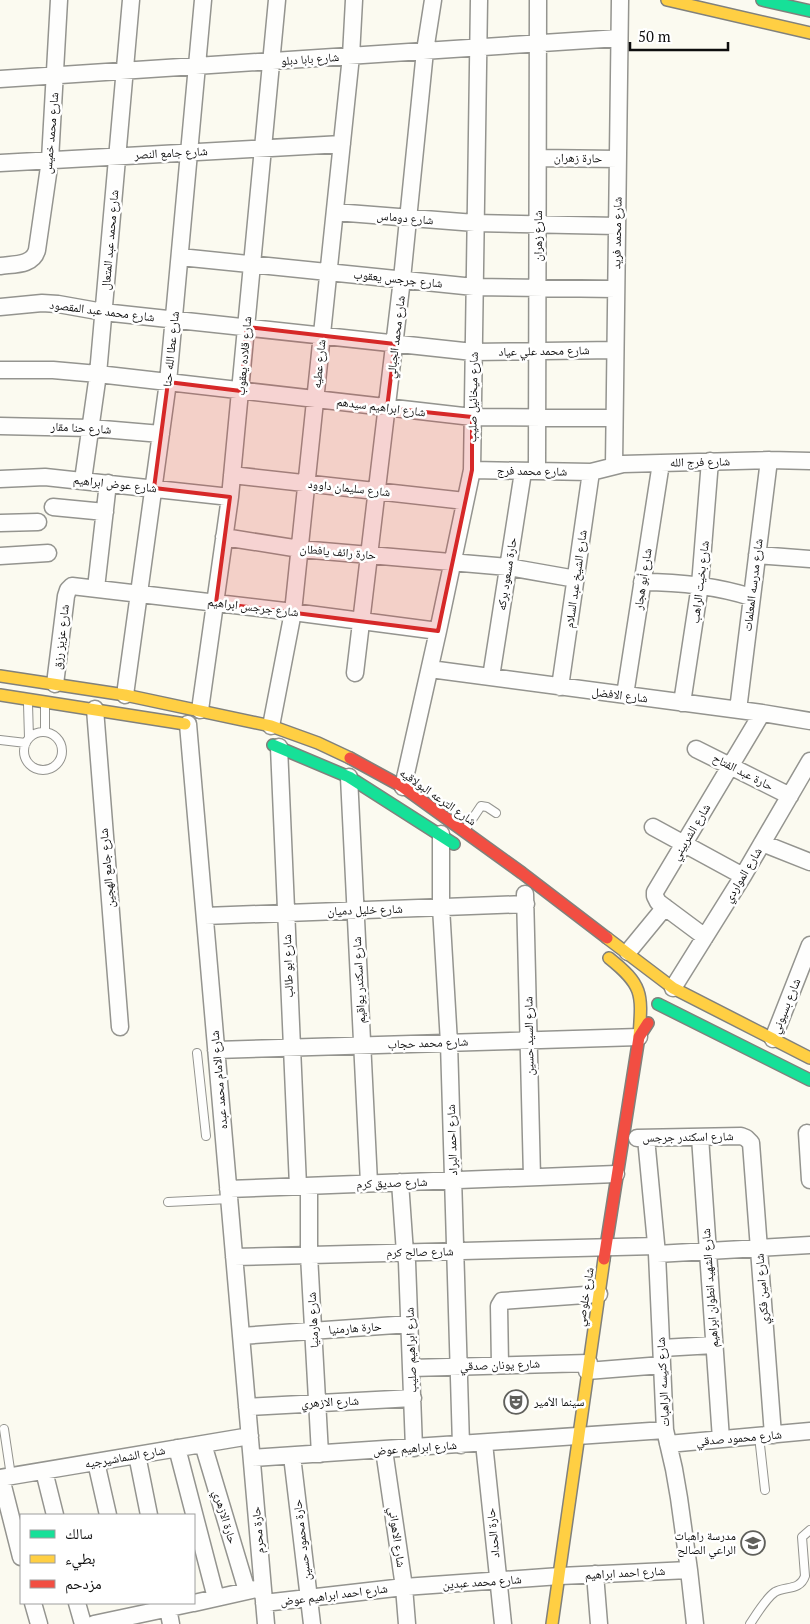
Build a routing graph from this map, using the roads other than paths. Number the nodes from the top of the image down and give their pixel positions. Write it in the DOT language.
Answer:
graph roads {
  1 [pos="59,0"];
  2 [pos="132,0"];
  3 [pos="203,0"];
  4 [pos="277,0"];
  5 [pos="354,0"];
  6 [pos="433,0"];
  7 [pos="479,0"];
  8 [pos="538,0"];
  9 [pos="620,0"];
  10 [pos="667,0"];
  11 [pos="762,0"];
  12 [pos="810,11"];
  13 [pos="810,33"];
  14 [pos="619,38"];
  15 [pos="538,43"];
  16 [pos="478,47"];
  17 [pos="425,51"];
  18 [pos="351,56"];
  19 [pos="271,62"];
  20 [pos="197,66"];
  21 [pos="125,71"];
  22 [pos="55,75"];
  23 [pos="0,79"];
  24 [pos="342,144"];
  25 [pos="263,148"];
  26 [pos="190,152"];
  27 [pos="118,156"];
  28 [pos="538,158"];
  29 [pos="618,159"];
  30 [pos="50,160"];
  31 [pos="0,163"];
  32 [pos="336,212"];
  33 [pos="408,218"];
  34 [pos="475,224"];
  35 [pos="538,224"];
  36 [pos="617,226"];
  37 [pos="180,257"];
  38 [pos="252,264"];
  39 [pos="0,266"];
  40 [pos="328,272"];
  41 [pos="402,279"];
  42 [pos="474,287"];
  43 [pos="538,287"];
  44 [pos="616,288"];
  45 [pos="0,308"];
  46 [pos="103,312"];
  47 [pos="174,319"];
  48 [pos="246,327"];
  49 [pos="322,335"];
  50 [pos="395,344"];
  51 [pos="615,350"];
  52 [pos="473,352"];
  53 [pos="538,352"];
  54 [pos="0,370"];
  55 [pos="98,374"];
  56 [pos="168,382"];
  57 [pos="241,391"];
  58 [pos="315,399"];
  59 [pos="387,408"];
  60 [pos="472,418"];
  61 [pos="537,418"];
  62 [pos="614,418"];
  63 [pos="0,426"];
  64 [pos="91,428"];
  65 [pos="161,434"];
  66 [pos="769,460"];
  67 [pos="710,461"];
  68 [pos="810,461"];
  69 [pos="661,462"];
  70 [pos="614,465"];
  71 [pos="472,470"];
  72 [pos="530,471"];
  73 [pos="591,472"];
  74 [pos="232,475"];
  75 [pos="0,479"];
  76 [pos="83,480"];
  77 [pos="108,483"];
  78 [pos="306,483"];
  79 [pos="154,488"];
  80 [pos="377,491"];
  81 [pos="230,497"];
  82 [pos="465,501"];
  83 [pos="54,507"];
  84 [pos="105,512"];
  85 [pos="38,522"];
  86 [pos="0,523"];
  87 [pos="224,537"];
  88 [pos="300,549"];
  89 [pos="48,553"];
  90 [pos="369,555"];
  91 [pos="757,555"];
  92 [pos="0,556"];
  93 [pos="810,559"];
  94 [pos="453,562"];
  95 [pos="508,567"];
  96 [pos="576,579"];
  97 [pos="642,582"];
  98 [pos="700,585"];
  99 [pos="96,588"];
  100 [pos="68,590"];
  101 [pos="139,594"];
  102 [pos="751,597"];
  103 [pos="216,603"];
  104 [pos="293,612"];
  105 [pos="361,621"];
  106 [pos="438,632"];
  107 [pos="430,669"];
  108 [pos="355,673"];
  109 [pos="0,676"];
  110 [pos="491,677"];
  111 [pos="55,684"];
  112 [pos="560,687"];
  113 [pos="0,695"];
  114 [pos="125,695"];
  115 [pos="625,695"];
  116 [pos="28,699"];
  117 [pos="46,702"];
  118 [pos="682,703"];
  119 [pos="95,709"];
  120 [pos="200,710"];
  121 [pos="738,710"];
  122 [pos="762,713"];
  123 [pos="810,721"];
  124 [pos="195,726"];
  125 [pos="271,726"];
  126 [pos="45,732"];
  127 [pos="0,740"];
  128 [pos="27,740"];
  129 [pos="263,742"];
  130 [pos="279,746"];
  131 [pos="696,749"];
  132 [pos="810,761"];
  133 [pos="730,766"];
  134 [pos="349,777"];
  135 [pos="403,787"];
  136 [pos="790,796"];
  137 [pos="496,814"];
  138 [pos="653,827"];
  139 [pos="464,831"];
  140 [pos="441,834"];
  141 [pos="762,843"];
  142 [pos="684,844"];
  143 [pos="465,851"];
  144 [pos="810,862"];
  145 [pos="522,874"];
  146 [pos="742,876"];
  147 [pos="526,897"];
  148 [pos="441,907"];
  149 [pos="665,907"];
  150 [pos="355,910"];
  151 [pos="286,913"];
  152 [pos="205,916"];
  153 [pos="704,937"];
  154 [pos="602,952"];
  155 [pos="628,952"];
  156 [pos="809,953"];
  157 [pos="667,983"];
  158 [pos="658,1004"];
  159 [pos="120,1027"];
  160 [pos="639,1036"];
  161 [pos="773,1039"];
  162 [pos="529,1040"];
  163 [pos="448,1043"];
  164 [pos="362,1045"];
  165 [pos="292,1048"];
  166 [pos="216,1050"];
  167 [pos="197,1053"];
  168 [pos="810,1058"];
  169 [pos="208,1071"];
  170 [pos="810,1080"];
  171 [pos="807,1132"];
  172 [pos="206,1136"];
  173 [pos="700,1137"];
  174 [pos="646,1138"];
  175 [pos="622,1139"];
  176 [pos="751,1143"];
  177 [pos="616,1174"];
  178 [pos="532,1177"];
  179 [pos="453,1180"];
  180 [pos="810,1180"];
  181 [pos="400,1182"];
  182 [pos="369,1184"];
  183 [pos="303,1186"];
  184 [pos="229,1194"];
  185 [pos="168,1202"];
  186 [pos="810,1246"];
  187 [pos="606,1247"];
  188 [pos="759,1248"];
  189 [pos="656,1250"];
  190 [pos="455,1251"];
  191 [pos="708,1252"];
  192 [pos="404,1253"];
  193 [pos="309,1255"];
  194 [pos="234,1257"];
  195 [pos="599,1294"];
  196 [pos="410,1324"];
  197 [pos="313,1331"];
  198 [pos="241,1336"];
  199 [pos="714,1345"];
  200 [pos="662,1348"];
  201 [pos="662,1365"];
  202 [pos="500,1366"];
  203 [pos="459,1367"];
  204 [pos="588,1367"];
  205 [pos="412,1368"];
  206 [pos="413,1398"];
  207 [pos="317,1403"];
  208 [pos="247,1407"];
  209 [pos="4,1429"];
  210 [pos="810,1431"];
  211 [pos="766,1435"];
  212 [pos="250,1436"];
  213 [pos="578,1437"];
  214 [pos="666,1437"];
  215 [pos="721,1440"];
  216 [pos="484,1443"];
  217 [pos="203,1444"];
  218 [pos="461,1445"];
  219 [pos="177,1448"];
  220 [pos="414,1448"];
  221 [pos="384,1450"];
  222 [pos="320,1454"];
  223 [pos="137,1455"];
  224 [pos="292,1456"];
  225 [pos="252,1458"];
  226 [pos="96,1462"];
  227 [pos="44,1471"];
  228 [pos="4,1477"];
  229 [pos="765,1490"];
  230 [pos="55,1514"];
  231 [pos="108,1514"];
  232 [pos="149,1514"];
  233 [pos="194,1514"];
  234 [pos="195,1517"];
  235 [pos="810,1530"];
  236 [pos="20,1552"];
  237 [pos="689,1570"];
  238 [pos="595,1574"];
  239 [pos="560,1576"];
  240 [pos="498,1581"];
  241 [pos="404,1587"];
  242 [pos="258,1594"];
  243 [pos="216,1598"];
  244 [pos="309,1598"];
  245 [pos="195,1603"];
  246 [pos="33,1604"];
  247 [pos="77,1604"];
  248 [pos="190,1604"];
  249 [pos="126,1610"];
  250 [pos="169,1612"];
  251 [pos="39,1624"];
  252 [pos="83,1624"];
  253 [pos="94,1624"];
  254 [pos="266,1624"];
  255 [pos="312,1624"];
  256 [pos="407,1624"];
  257 [pos="503,1624"];
  258 [pos="552,1624"];
  259 [pos="599,1624"];
  260 [pos="695,1624"];
  261 [pos="750,1624"];
  1 -- 22 [label="street, شارع محمد خميس"];
  2 -- 21 [label="street, شارع محمد عبد المتعال"];
  3 -- 20 [label="street, شارع عطا الله حنا"];
  4 -- 19 [label="street, شارع قلاده يعقوب"];
  5 -- 18 [label="street, شارع عطيه"];
  6 -- 17 [label="street, شارع محمد الجبالي"];
  7 -- 16 [label="street, شارع ميخائيل صليب"];
  8 -- 15 [label="street, شارع زهران"];
  9 -- 14 [label="street, شارع محمد فريد"];
  10 -- 13 [label="main road"];
  11 -- 12 [label="main road"];
  14 -- 15 [label="street, شارع بابا دبلو"];
  14 -- 29 [label="street, شارع محمد فريد"];
  15 -- 16 [label="street, شارع بابا دبلو"];
  15 -- 28 [label="street, شارع زهران"];
  16 -- 17 [label="street, شارع بابا دبلو"];
  16 -- 34 [label="street, شارع ميخائيل صليب"];
  17 -- 18 [label="street, شارع بابا دبلو"];
  17 -- 33 [label="street, شارع محمد الجبالي"];
  18 -- 19 [label="street, شارع بابا دبلو"];
  18 -- 24 [label="street, شارع عطيه"];
  19 -- 20 [label="street, شارع بابا دبلو"];
  19 -- 25 [label="street, شارع قلاده يعقوب"];
  20 -- 21 [label="street, شارع بابا دبلو"];
  20 -- 26 [label="street, شارع عطا الله حنا"];
  21 -- 22 [label="street, شارع بابا دبلو"];
  21 -- 27 [label="street, شارع محمد عبد المتعال"];
  22 -- 23 [label="street, شارع بابا دبلو"];
  22 -- 30 [label="street, شارع محمد خميس"];
  24 -- 25 [label="street, شارع جامع النصر"];
  24 -- 32 [label="street, شارع عطيه"];
  25 -- 26 [label="street, شارع جامع النصر"];
  25 -- 38 [label="street, شارع قلاده يعقوب"];
  26 -- 27 [label="street, شارع جامع النصر"];
  26 -- 37 [label="street, شارع عطا الله حنا"];
  27 -- 30 [label="street, شارع جامع النصر"];
  27 -- 46 [label="street, شارع محمد عبد المتعال"];
  28 -- 29 [label="street, حارة زهران"];
  28 -- 35 [label="street, شارع زهران"];
  29 -- 36 [label="street, شارع محمد فريد"];
  30 -- 31 [label="street, شارع جامع النصر"];
  30 -- 39 [label="street, شارع محمد خميس"];
  32 -- 33 [label="street, شارع دوماس"];
  32 -- 40 [label="street, شارع عطيه"];
  33 -- 34 [label="street, شارع دوماس"];
  33 -- 41 [label="street, شارع محمد الجبالي"];
  34 -- 35 [label="street, شارع دوماس"];
  34 -- 42 [label="street, شارع ميخائيل صليب"];
  35 -- 36 [label="street, شارع دوماس"];
  35 -- 43 [label="street, شارع زهران"];
  36 -- 44 [label="street, شارع محمد فريد"];
  37 -- 38 [label="street, شارع جرجس يعقوب"];
  37 -- 47 [label="street, شارع عطا الله حنا"];
  38 -- 40 [label="street, شارع جرجس يعقوب"];
  38 -- 48 [label="street, شارع قلاده يعقوب"];
  40 -- 41 [label="street, شارع جرجس يعقوب"];
  40 -- 49 [label="street, شارع عطيه"];
  41 -- 42 [label="street, شارع جرجس يعقوب"];
  41 -- 50 [label="street, شارع محمد الجبالي"];
  42 -- 43 [label="street, شارع جرجس يعقوب"];
  42 -- 52 [label="street, شارع ميخائيل صليب"];
  43 -- 44 [label="street, شارع جرجس يعقوب"];
  43 -- 53 [label="street, شارع زهران"];
  44 -- 51 [label="street, شارع محمد فريد"];
  45 -- 46 [label="street, شارع محمد عبد المقصود"];
  46 -- 47 [label="street, شارع محمد عبد المقصود"];
  46 -- 55 [label="street, شارع محمد عبد المتعال"];
  47 -- 48 [label="street, شارع محمد عبد المقصود"];
  47 -- 56 [label="street, شارع عطا الله حنا"];
  48 -- 49 [label="street, شارع محمد عبد المقصود"];
  48 -- 57 [label="street, شارع قلاده يعقوب"];
  49 -- 50 [label="street, شارع محمد عبد المقصود"];
  49 -- 58 [label="street, شارع عطيه"];
  50 -- 52 [label="street, شارع محمد عبد المقصود"];
  50 -- 59 [label="street, شارع محمد الجبالي"];
  51 -- 53 [label="street, شارع محمد علي عياد"];
  51 -- 62 [label="street, شارع محمد فريد"];
  52 -- 53 [label="street, شارع محمد علي عياد"];
  52 -- 60 [label="street, شارع ميخائيل صليب"];
  53 -- 61 [label="street, شارع زهران"];
  54 -- 55 [label="street, شارع ابراهيم سيدهم"];
  55 -- 56 [label="street, شارع ابراهيم سيدهم"];
  55 -- 64 [label="street, شارع محمد عبد المتعال"];
  56 -- 57 [label="street, شارع ابراهيم سيدهم"];
  56 -- 65 [label="street, شارع عطا الله حنا"];
  57 -- 58 [label="street, شارع ابراهيم سيدهم"];
  57 -- 74 [label="street, شارع قلاده يعقوب"];
  58 -- 59 [label="street, شارع ابراهيم سيدهم"];
  58 -- 78 [label="street, شارع عطيه"];
  59 -- 60 [label="street, شارع ابراهيم سيدهم"];
  59 -- 80 [label="street, شارع محمد الجبالي"];
  60 -- 61 [label="street, شارع ابراهيم سيدهم"];
  60 -- 71 [label="street, شارع ميخائيل صليب"];
  61 -- 62 [label="street, شارع ابراهيم سيدهم"];
  61 -- 72 [label="street, شارع زهران"];
  62 -- 70 [label="street, شارع محمد فريد"];
  63 -- 64 [label="street, شارع حنا مقار"];
  64 -- 65 [label="street, شارع حنا مقار"];
  64 -- 76 [label="street, شارع محمد عبد المتعال"];
  65 -- 79 [label="street, شارع عطا الله حنا"];
  66 -- 67 [label="street, شارع فرج الله"];
  66 -- 68 [label="street, شارع فرج الله"];
  66 -- 91 [label="street, شارع مدرسه المعلمات"];
  67 -- 69 [label="street, شارع فرج الله"];
  67 -- 98 [label="street, شارع بخيت الراهب"];
  69 -- 70 [label="street, شارع فرج الله"];
  69 -- 97 [label="street, شارع أبو هجار"];
  70 -- 73 [label="street, شارع فرج الله"];
  71 -- 72 [label="street, شارع محمد فرج"];
  71 -- 82 [label="street, شارع ميخائيل صليب"];
  72 -- 73 [label="street, شارع محمد فرج"];
  72 -- 95 [label="street, حارة مسعود بركه"];
  73 -- 96 [label="street, شارع الشيخ عبد السلام"];
  74 -- 78 [label="street, شارع سليمان داوود"];
  74 -- 81 [label="street, شارع قلاده يعقوب"];
  75 -- 76 [label="street, شارع عوض ابراهيم"];
  76 -- 77 [label="street, شارع عوض ابراهيم"];
  77 -- 79 [label="street, شارع عوض ابراهيم"];
  77 -- 84 [label="street"];
  78 -- 80 [label="street, شارع سليمان داوود"];
  78 -- 88 [label="street, شارع عطيه"];
  79 -- 81 [label="street, شارع عوض ابراهيم"];
  79 -- 101 [label="street, شارع عطا الله حنا"];
  80 -- 82 [label="street, شارع سليمان داوود"];
  80 -- 90 [label="street, شارع محمد الجبالي"];
  81 -- 87 [label="street, شارع قلاده يعقوب"];
  82 -- 94 [label="street, شارع ميخائيل صليب"];
  83 -- 84 [label="street"];
  84 -- 99 [label="street"];
  85 -- 86 [label="street"];
  87 -- 88 [label="street, حارة رائف يافطان"];
  87 -- 103 [label="street, شارع قلاده يعقوب"];
  88 -- 90 [label="street, حارة رائف يافطان"];
  88 -- 104 [label="street, شارع عطيه"];
  89 -- 92 [label="street"];
  90 -- 94 [label="street, حارة رائف يافطان"];
  90 -- 105 [label="street, شارع محمد الجبالي"];
  91 -- 93 [label="street"];
  91 -- 102 [label="street, شارع مدرسه المعلمات"];
  94 -- 95 [label="street, حارة رائف يافطان"];
  94 -- 106 [label="street, شارع ميخائيل صليب"];
  95 -- 96 [label="street, حارة رائف يافطان"];
  95 -- 110 [label="street, حارة مسعود بركه"];
  96 -- 112 [label="street, شارع الشيخ عبد السلام"];
  97 -- 98 [label="street"];
  97 -- 115 [label="street, شارع أبو هجار"];
  98 -- 102 [label="street"];
  98 -- 118 [label="street, شارع بخيت الراهب"];
  99 -- 100 [label="street, شارع جرجس ابراهيم"];
  99 -- 101 [label="street, شارع جرجس ابراهيم"];
  100 -- 111 [label="street, شارع عزيز رزق"];
  101 -- 103 [label="street, شارع جرجس ابراهيم"];
  101 -- 114 [label="street, شارع عطا الله حنا"];
  102 -- 121 [label="street, شارع مدرسه المعلمات"];
  103 -- 104 [label="street, شارع جرجس ابراهيم"];
  103 -- 120 [label="street, شارع قلاده يعقوب"];
  104 -- 105 [label="street, شارع جرجس ابراهيم"];
  104 -- 125 [label="street, شارع عطيه"];
  105 -- 106 [label="street, شارع جرجس ابراهيم"];
  105 -- 108 [label="street, شارع محمد الجبالي"];
  106 -- 107 [label="street, شارع ميخائيل صليب"];
  107 -- 110 [label="street, شارع الافضل"];
  107 -- 135 [label="street, شارع ميخائيل صليب"];
  109 -- 111 [label="main road, شارع الترعه البولاقيه"];
  110 -- 112 [label="street, شارع الافضل"];
  111 -- 114 [label="main road, شارع الترعه البولاقيه"];
  112 -- 115 [label="street, شارع الافضل"];
  113 -- 116 [label="main road"];
  114 -- 120 [label="main road, شارع الترعه البولاقيه"];
  115 -- 118 [label="street, شارع الافضل"];
  116 -- 117 [label="main road"];
  116 -- 128 [label="lane"];
  117 -- 119 [label="main road"];
  117 -- 126 [label="lane"];
  118 -- 121 [label="street, شارع الافضل"];
  119 -- 124 [label="main road"];
  119 -- 159 [label="street, شارع جامع الهجين"];
  120 -- 125 [label="main road, شارع الترعه البولاقيه"];
  121 -- 122 [label="street, شارع الافضل"];
  122 -- 123 [label="street, شارع الافضل"];
  122 -- 133 [label="street, شارع الشربيني"];
  124 -- 152 [label="street, شارع الامام محمد عبده"];
  125 -- 135 [label="main road, شارع الترعه البولاقيه"];
  126 -- 128 [label="lane"];
  126 -- 128 [label="lane"];
  127 -- 128 [label="lane"];
  129 -- 130 [label="main road"];
  130 -- 134 [label="main road"];
  130 -- 151 [label="street, شارع ابو طالب"];
  131 -- 133 [label="street, حارة عبد الفتاح"];
  132 -- 136 [label="street, شارع المواردي"];
  133 -- 136 [label="street, حارة عبد الفتاح"];
  133 -- 142 [label="street, شارع الشربيني"];
  134 -- 140 [label="main road"];
  134 -- 150 [label="street, شارع اسكندر يواقيم"];
  135 -- 139 [label="main road, شارع الترعه البولاقيه"];
  136 -- 141 [label="street, شارع المواردي"];
  137 -- 139 [label="lane"];
  138 -- 142 [label="street"];
  139 -- 145 [label="main road, شارع الترعه البولاقيه"];
  140 -- 143 [label="main road"];
  140 -- 148 [label="street, شارع احمد البراد"];
  141 -- 144 [label="street"];
  141 -- 146 [label="street, شارع المواردي"];
  142 -- 146 [label="street"];
  142 -- 149 [label="street, شارع الشربيني"];
  145 -- 147 [label="main road"];
  145 -- 155 [label="main road, شارع الترعه البولاقيه"];
  146 -- 153 [label="street, شارع المواردي"];
  147 -- 148 [label="street, شارع خليل دميان"];
  147 -- 162 [label="street, شارع السيد حسين"];
  148 -- 150 [label="street, شارع خليل دميان"];
  148 -- 163 [label="street, شارع احمد البراد"];
  149 -- 153 [label="street"];
  149 -- 155 [label="street"];
  150 -- 151 [label="street, شارع خليل دميان"];
  150 -- 164 [label="street, شارع اسكندر يواقيم"];
  151 -- 152 [label="street, شارع خليل دميان"];
  151 -- 165 [label="street, شارع ابو طالب"];
  152 -- 166 [label="street, شارع الامام محمد عبده"];
  153 -- 157 [label="street, شارع المواردي"];
  154 -- 160 [label="main road"];
  155 -- 157 [label="main road, شارع الترعه البولاقيه"];
  156 -- 161 [label="street, شارع بسيوني"];
  157 -- 158 [label="main road, شارع خلوصي"];
  157 -- 161 [label="main road, شارع الترعه البولاقيه"];
  158 -- 160 [label="main road, شارع خلوصي"];
  158 -- 170 [label="main road"];
  160 -- 162 [label="street, شارع محمد حجاب"];
  160 -- 175 [label="main road, شارع خلوصي"];
  161 -- 168 [label="main road, شارع الترعه البولاقيه"];
  162 -- 163 [label="street, شارع محمد حجاب"];
  162 -- 178 [label="street, شارع السيد حسين"];
  163 -- 164 [label="street, شارع محمد حجاب"];
  163 -- 179 [label="street, شارع احمد البراد"];
  164 -- 165 [label="street, شارع محمد حجاب"];
  164 -- 182 [label="street, شارع اسكندر يواقيم"];
  165 -- 166 [label="street, شارع محمد حجاب"];
  165 -- 183 [label="street, شارع ابو طالب"];
  166 -- 169 [label="street, شارع الامام محمد عبده"];
  167 -- 169 [label="lane"];
  169 -- 172 [label="lane"];
  169 -- 184 [label="street, شارع الامام محمد عبده"];
  171 -- 180 [label="street"];
  173 -- 174 [label="street, شارع اسكندر جرجس"];
  173 -- 176 [label="street, شارع اسكندر جرجس"];
  173 -- 191 [label="street, شارع الشهيد انطوان ابراهيم"];
  174 -- 175 [label="street, شارع اسكندر جرجس"];
  174 -- 189 [label="street, شارع كنيسه الراهبات"];
  175 -- 177 [label="main road, شارع خلوصي"];
  176 -- 188 [label="street, شارع امين فكري"];
  177 -- 178 [label="street, شارع صديق كرم"];
  177 -- 187 [label="main road, شارع خلوصي"];
  178 -- 179 [label="street, شارع صديق كرم"];
  179 -- 181 [label="street, شارع صديق كرم"];
  179 -- 190 [label="street, شارع احمد البراد"];
  181 -- 182 [label="street, شارع صديق كرم"];
  181 -- 192 [label="street, شارع ابراهيم صليب"];
  182 -- 183 [label="street, شارع صديق كرم"];
  183 -- 184 [label="street, شارع صديق كرم"];
  183 -- 193 [label="street, شارع هارمنيا"];
  184 -- 185 [label="lane"];
  184 -- 194 [label="street, شارع الامام محمد عبده"];
  186 -- 188 [label="street, شارع صالح كرم"];
  187 -- 189 [label="street, شارع صالح كرم"];
  187 -- 190 [label="street, شارع صالح كرم"];
  187 -- 195 [label="main road, شارع خلوصي"];
  188 -- 191 [label="street, شارع صالح كرم"];
  188 -- 211 [label="street, شارع امين فكري"];
  189 -- 191 [label="street, شارع صالح كرم"];
  189 -- 200 [label="street, شارع كنيسه الراهبات"];
  190 -- 192 [label="street, شارع صالح كرم"];
  190 -- 203 [label="street, شارع احمد البراد"];
  191 -- 199 [label="street, شارع الشهيد انطوان ابراهيم"];
  192 -- 193 [label="street, شارع صالح كرم"];
  192 -- 196 [label="street, شارع ابراهيم صليب"];
  193 -- 194 [label="street, شارع صالح كرم"];
  193 -- 197 [label="street, شارع هارمنيا"];
  194 -- 198 [label="street, شارع الامام محمد عبده"];
  195 -- 202 [label="street"];
  195 -- 204 [label="main road, شارع خلوصي"];
  196 -- 197 [label="street, حارة هارمنيا"];
  196 -- 205 [label="street, شارع ابراهيم صليب"];
  197 -- 198 [label="street, حارة هارمنيا"];
  197 -- 207 [label="street, شارع هارمنيا"];
  198 -- 208 [label="street, شارع الامام محمد عبده"];
  199 -- 200 [label="street"];
  199 -- 215 [label="street, شارع الشهيد انطوان ابراهيم"];
  200 -- 201 [label="street, شارع كنيسه الراهبات"];
  201 -- 204 [label="street, شارع يونان صدقي"];
  201 -- 214 [label="street, شارع كنيسه الراهبات"];
  202 -- 203 [label="street, شارع يونان صدقي"];
  202 -- 204 [label="street, شارع يونان صدقي"];
  203 -- 205 [label="street, شارع يونان صدقي"];
  203 -- 218 [label="street, شارع احمد البراد"];
  204 -- 213 [label="main road, شارع خلوصي"];
  205 -- 206 [label="street, شارع ابراهيم صليب"];
  206 -- 207 [label="street, شارع الازهري"];
  206 -- 220 [label="street, شارع ابراهيم صليب"];
  207 -- 208 [label="street, شارع الازهري"];
  207 -- 222 [label="street, شارع هارمنيا"];
  208 -- 212 [label="street, شارع الامام محمد عبده"];
  209 -- 228 [label="lane"];
  210 -- 211 [label="street, شارع محمود صدقي"];
  211 -- 215 [label="street, شارع محمود صدقي"];
  211 -- 229 [label="lane"];
  212 -- 217 [label="street, شارع الشماشيرجيه"];
  212 -- 225 [label="street, حارة محرم"];
  213 -- 214 [label="street, شارع محمود صدقي"];
  213 -- 216 [label="street, شارع ابراهيم عوض"];
  213 -- 239 [label="main road, شارع خلوصي"];
  214 -- 215 [label="street, شارع محمود صدقي"];
  214 -- 237 [label="street, شارع كنيسه الراهبات"];
  216 -- 218 [label="street, شارع ابراهيم عوض"];
  216 -- 240 [label="street, حارة الحداد"];
  217 -- 219 [label="street, شارع الشماشيرجيه"];
  217 -- 242 [label="street, حارة الازهري"];
  218 -- 220 [label="street, شارع ابراهيم عوض"];
  219 -- 223 [label="street, شارع الشماشيرجيه"];
  219 -- 233 [label="street"];
  220 -- 221 [label="street, شارع ابراهيم عوض"];
  221 -- 222 [label="street, شارع ابراهيم عوض"];
  221 -- 241 [label="street, شارع الاهواني"];
  222 -- 224 [label="street, شارع ابراهيم عوض"];
  223 -- 226 [label="street, شارع الشماشيرجيه"];
  223 -- 232 [label="street"];
  224 -- 225 [label="street, شارع ابراهيم عوض"];
  224 -- 244 [label="street, حارة محمود حسين"];
  225 -- 242 [label="street, حارة محرم"];
  226 -- 227 [label="street, شارع الشماشيرجيه"];
  226 -- 231 [label="street"];
  227 -- 228 [label="street, شارع الشماشيرجيه"];
  227 -- 230 [label="street"];
  228 -- 236 [label="street"];
  234 -- 243 [label="street"];
  235 -- 261 [label="lane"];
  237 -- 238 [label="street, شارع احمد ابراهيم"];
  237 -- 260 [label="street, شارع كنيسه الراهبات"];
  238 -- 239 [label="street, شارع احمد ابراهيم"];
  238 -- 259 [label="street"];
  239 -- 240 [label="street, شارع محمد عبدين"];
  239 -- 258 [label="main road, شارع خلوصي"];
  240 -- 241 [label="street, شارع محمد عبدين"];
  240 -- 257 [label="street, حارة الحداد"];
  241 -- 244 [label="street, شارع احمد ابراهيم عوض"];
  241 -- 256 [label="street, شارع الاهواني"];
  242 -- 243 [label="street, شارع احمد ابراهيم عوض"];
  242 -- 244 [label="street, شارع احمد ابراهيم عوض"];
  242 -- 254 [label="street, حارة محرم"];
  243 -- 245 [label="street, شارع احمد ابراهيم عوض"];
  244 -- 255 [label="street, حارة محمود حسين"];
  246 -- 251 [label="street"];
  247 -- 252 [label="street"];
  248 -- 250 [label="street, شارع احمد ابراهيم عوض"];
  249 -- 250 [label="street, شارع احمد ابراهيم عوض"];
  249 -- 253 [label="street, شارع احمد ابراهيم عوض"];
}
